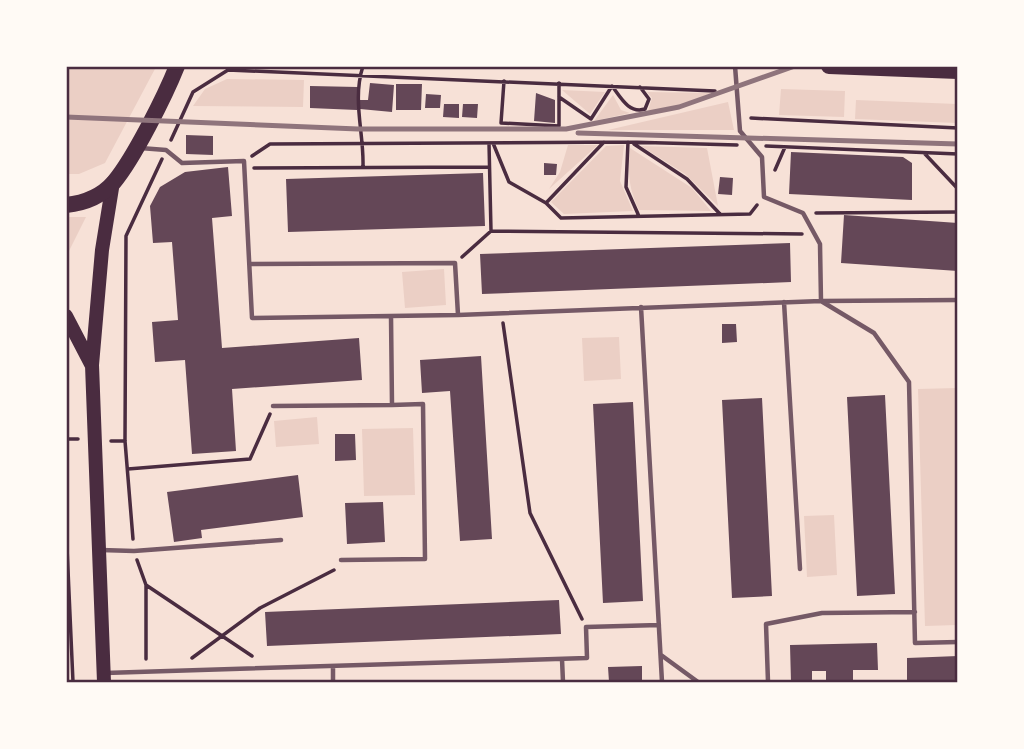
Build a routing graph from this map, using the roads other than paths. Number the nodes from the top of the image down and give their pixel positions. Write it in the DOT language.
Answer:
graph roads {
  1 [pos="187,66"];
  2 [pos="734,66"];
  3 [pos="829,66"];
  4 [pos="957,71"];
  5 [pos="174,73"];
  6 [pos="134,148"];
  7 [pos="113,182"];
  8 [pos="66,205"];
  9 [pos="250,264"];
  10 [pos="957,300"];
  11 [pos="821,301"];
  12 [pos="785,302"];
  13 [pos="641,307"];
  14 [pos="67,316"];
  15 [pos="391,316"];
  16 [pos="458,316"];
  17 [pos="92,365"];
  18 [pos="392,405"];
  19 [pos="274,406"];
  20 [pos="281,540"];
  21 [pos="100,550"];
  22 [pos="341,560"];
  23 [pos="800,569"];
  24 [pos="915,612"];
  25 [pos="659,625"];
  26 [pos="957,642"];
  27 [pos="661,654"];
  28 [pos="562,659"];
  29 [pos="332,668"];
  30 [pos="104,678"];
  31 [pos="333,682"];
  32 [pos="563,682"];
  33 [pos="662,682"];
  34 [pos="698,682"];
  35 [pos="768,682"];
  1 -- 5 [label="main road"];
  2 -- 11 [label="lane"];
  3 -- 4 [label="main road"];
  5 -- 6 [label="main road"];
  6 -- 7 [label="main road"];
  6 -- 9 [label="lane"];
  7 -- 8 [label="main road"];
  7 -- 17 [label="main road"];
  9 -- 15 [label="lane"];
  9 -- 16 [label="lane"];
  10 -- 11 [label="lane"];
  11 -- 12 [label="lane"];
  11 -- 24 [label="lane"];
  12 -- 13 [label="lane"];
  12 -- 23 [label="lane"];
  13 -- 16 [label="lane"];
  13 -- 25 [label="lane"];
  14 -- 17 [label="main road"];
  15 -- 16 [label="lane"];
  15 -- 18 [label="lane"];
  17 -- 21 [label="main road"];
  18 -- 19 [label="lane"];
  18 -- 22 [label="lane"];
  20 -- 21 [label="lane"];
  21 -- 30 [label="main road"];
  24 -- 26 [label="lane"];
  24 -- 35 [label="lane"];
  25 -- 27 [label="lane"];
  25 -- 28 [label="lane"];
  27 -- 33 [label="lane"];
  27 -- 34 [label="lane"];
  28 -- 29 [label="lane"];
  28 -- 32 [label="lane"];
  29 -- 30 [label="lane"];
  29 -- 31 [label="lane"];
}
